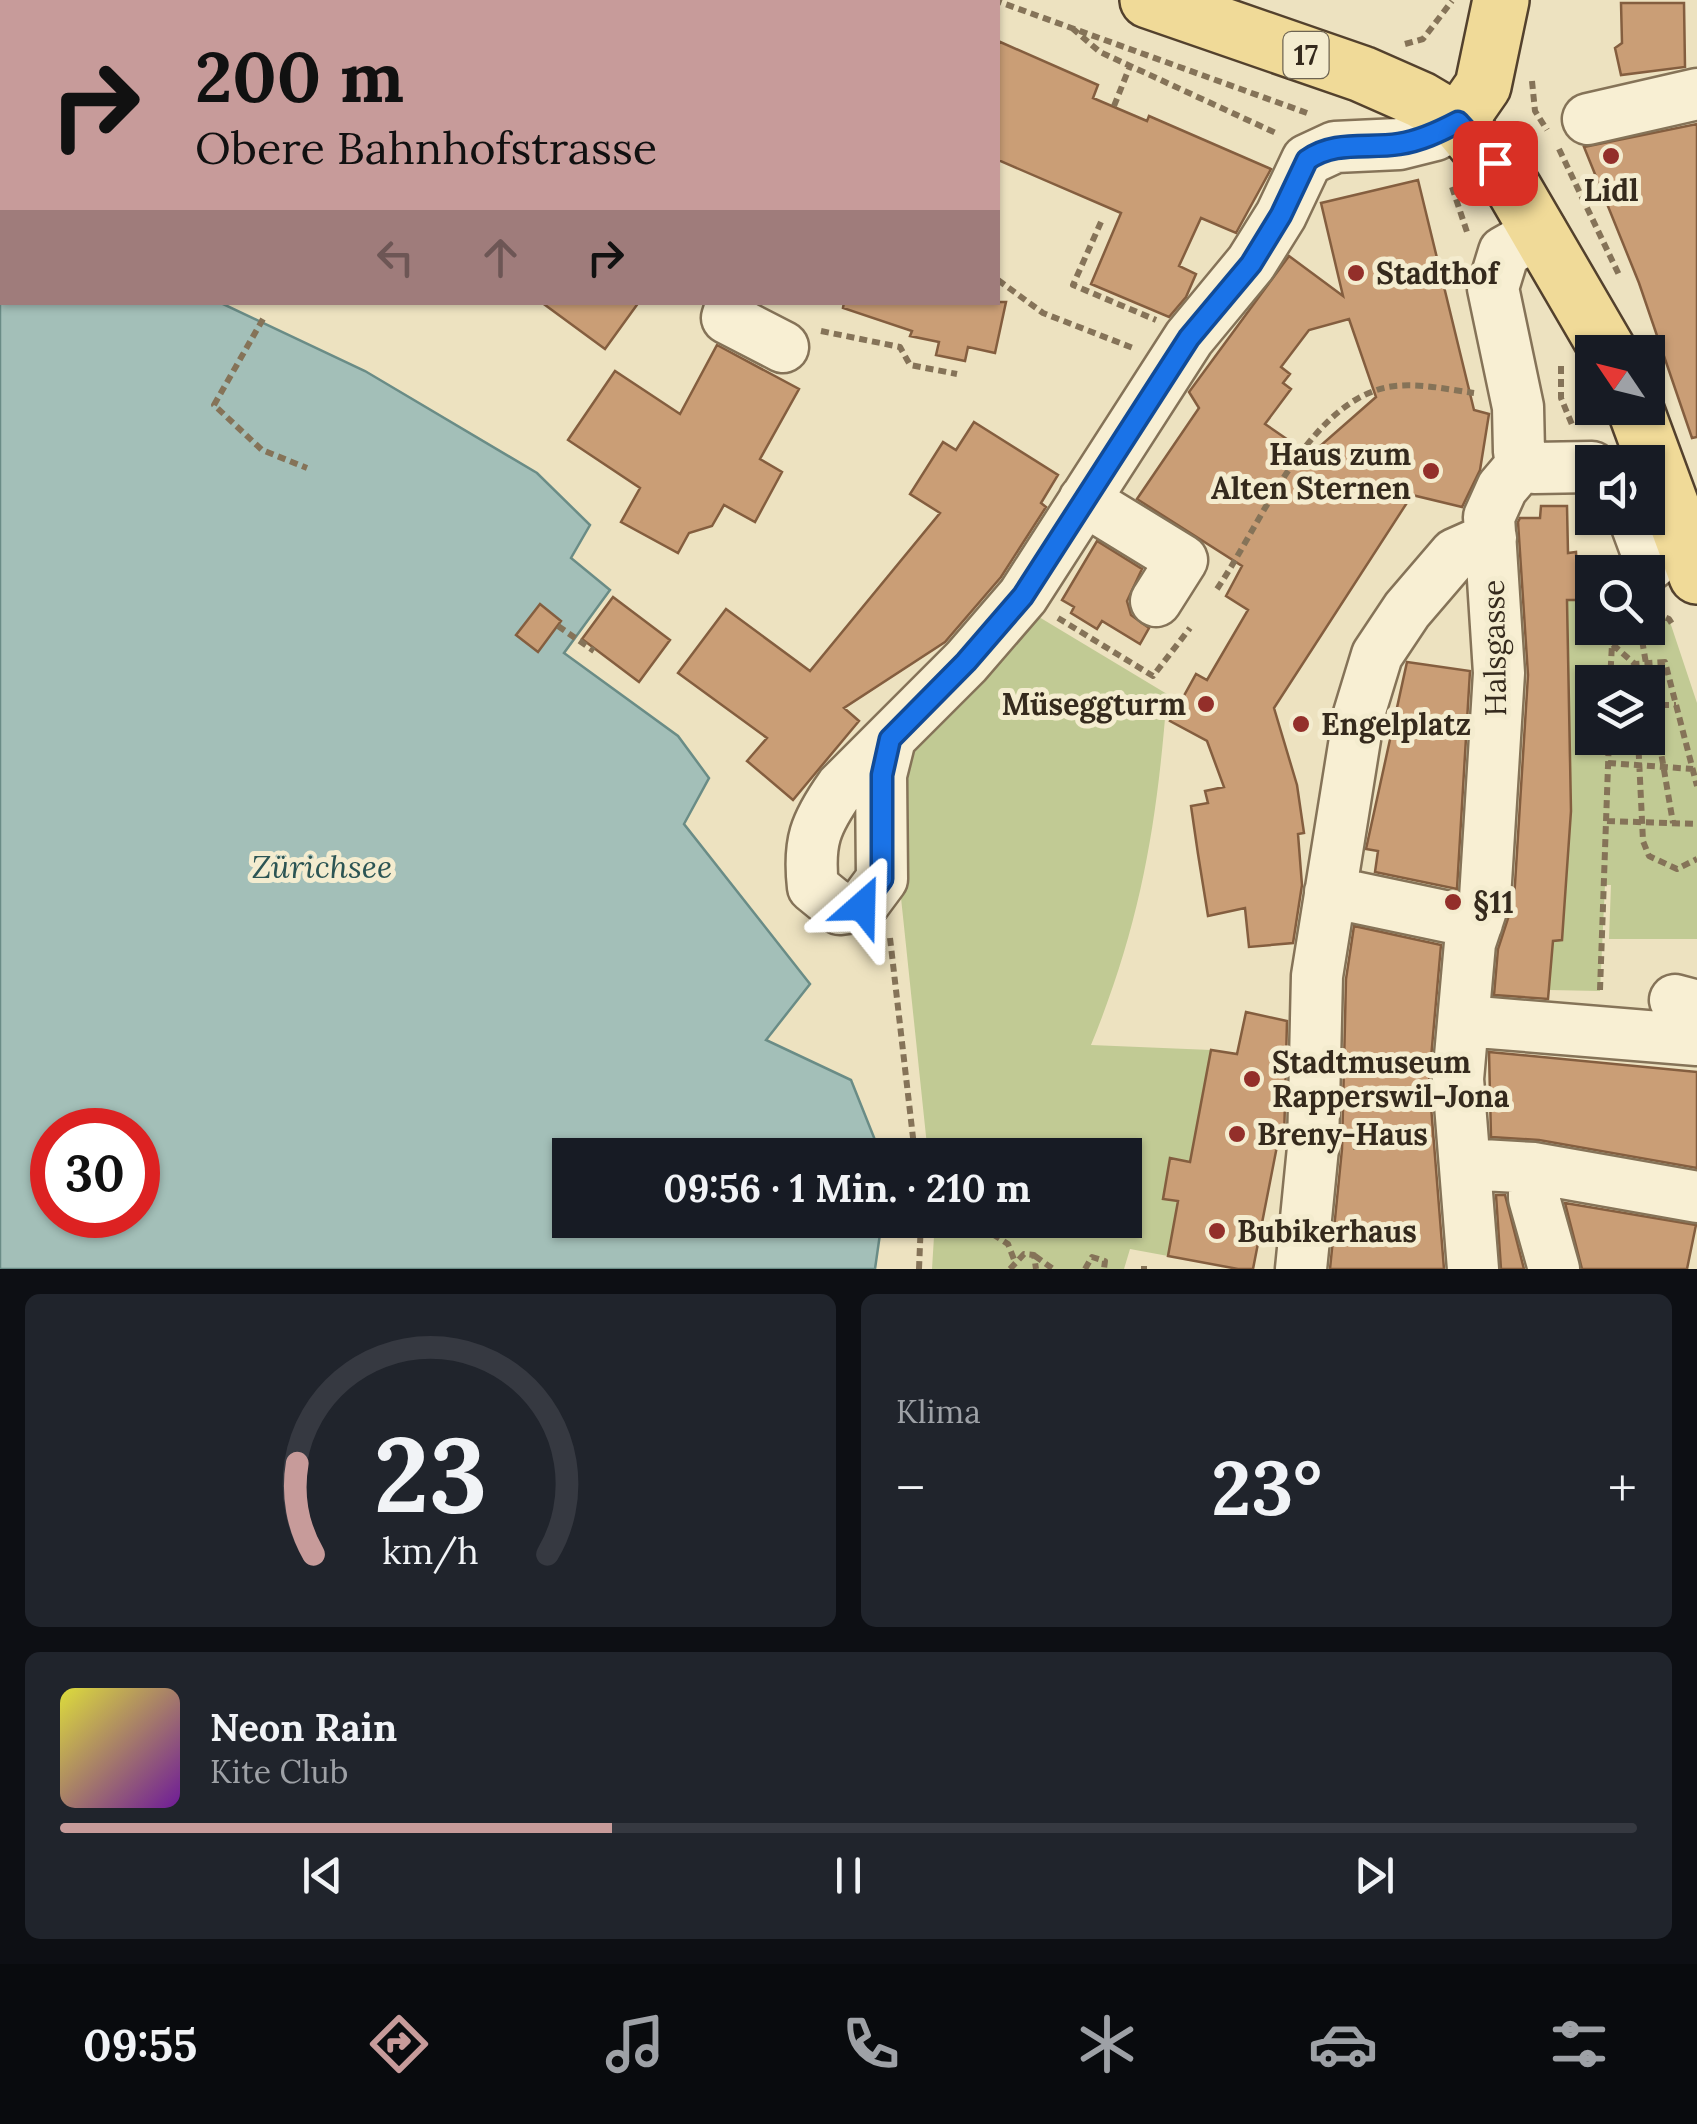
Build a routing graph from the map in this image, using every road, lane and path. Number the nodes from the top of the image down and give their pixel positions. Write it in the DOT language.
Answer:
graph roads {
  1 [pos="1148,0"];
  2 [pos="1452,0"];
  3 [pos="1501,0"];
  4 [pos="1000,2"];
  5 [pos="1068,24"];
  6 [pos="1388,42"];
  7 [pos="1533,62"];
  8 [pos="1130,66"];
  9 [pos="1697,94"];
  10 [pos="1114,106"];
  11 [pos="1458,122"];
  12 [pos="1571,129"];
  13 [pos="1322,136"];
  14 [pos="1101,222"];
  15 [pos="1542,231"];
  16 [pos="1000,281"];
  17 [pos="731,305"];
  18 [pos="262,320"];
  19 [pos="1577,335"];
  20 [pos="783,347"];
  21 [pos="1182,349"];
  22 [pos="957,374"];
  23 [pos="1575,375"];
  24 [pos="1482,393"];
  25 [pos="1640,442"];
  26 [pos="1583,445"];
  27 [pos="1575,456"];
  28 [pos="1524,462"];
  29 [pos="307,468"];
  30 [pos="1084,500"];
  31 [pos="1490,538"];
  32 [pos="1656,555"];
  33 [pos="1213,595"];
  34 [pos="1023,596"];
  35 [pos="1662,597"];
  36 [pos="1175,612"];
  37 [pos="558,626"];
  38 [pos="1613,645"];
  39 [pos="1644,645"];
  40 [pos="594,650"];
  41 [pos="1635,664"];
  42 [pos="1648,664"];
  43 [pos="1665,706"];
  44 [pos="1676,706"];
  45 [pos="890,739"];
  46 [pos="1608,755"];
  47 [pos="1640,755"];
  48 [pos="1661,755"];
  49 [pos="1608,762"];
  50 [pos="1641,768"];
  51 [pos="1664,768"];
  52 [pos="1693,768"];
  53 [pos="1697,786"];
  54 [pos="1607,821"];
  55 [pos="1644,823"];
  56 [pos="1673,823"];
  57 [pos="1697,824"];
  58 [pos="1697,859"];
  59 [pos="882,879"];
  60 [pos="1330,892"];
  61 [pos="1477,923"];
  62 [pos="1690,1016"];
  63 [pos="1465,1021"];
  64 [pos="1598,1031"];
  65 [pos="914,1138"];
  66 [pos="1465,1164"];
  67 [pos="1534,1168"];
  68 [pos="1697,1197"];
  69 [pos="920,1238"];
  70 [pos="999,1238"];
  71 [pos="1034,1255"];
  72 [pos="1012,1266"];
  73 [pos="919,1269"];
  74 [pos="1036,1269"];
  75 [pos="1053,1269"];
  76 [pos="1085,1269"];
  77 [pos="1104,1269"];
  78 [pos="1301,1269"];
  79 [pos="1473,1269"];
  80 [pos="1554,1269"];
  1 -- 11 [label="main road, 17"];
  2 -- 6 [label="path"];
  3 -- 11 [label="main road"];
  4 -- 5 [label="path"];
  5 -- 8 [label="path"];
  5 -- 13 [label="path"];
  7 -- 12 [label="path"];
  8 -- 10 [label="path"];
  8 -- 13 [label="path"];
  9 -- 12 [label="street"];
  11 -- 13 [label="street"];
  11 -- 15 [label="main road"];
  13 -- 21 [label="street"];
  14 -- 21 [label="path"];
  15 -- 19 [label="main road"];
  15 -- 28 [label="street"];
  16 -- 21 [label="path"];
  17 -- 20 [label="street"];
  18 -- 29 [label="path"];
  20 -- 22 [label="path"];
  21 -- 30 [label="street"];
  23 -- 26 [label="path"];
  24 -- 33 [label="path"];
  25 -- 32 [label="main road"];
  27 -- 28 [label="street"];
  28 -- 31 [label="street, Halsgasse"];
  30 -- 34 [label="street"];
  30 -- 36 [label="street"];
  31 -- 60 [label="street"];
  31 -- 61 [label="street, Halsgasse"];
  34 -- 36 [label="path"];
  34 -- 45 [label="street"];
  35 -- 35 [label="path"];
  37 -- 40 [label="path"];
  38 -- 41 [label="path"];
  39 -- 42 [label="path"];
  41 -- 42 [label="path"];
  42 -- 44 [label="path"];
  43 -- 44 [label="path"];
  44 -- 52 [label="path"];
  45 -- 59 [label="street"];
  45 -- 59 [label="street"];
  46 -- 49 [label="path"];
  47 -- 50 [label="path"];
  48 -- 51 [label="path"];
  49 -- 50 [label="path"];
  49 -- 54 [label="path"];
  50 -- 51 [label="path"];
  50 -- 55 [label="path"];
  51 -- 52 [label="path"];
  51 -- 56 [label="path"];
  52 -- 53 [label="path"];
  54 -- 55 [label="path"];
  54 -- 64 [label="path"];
  55 -- 56 [label="path"];
  55 -- 58 [label="path"];
  56 -- 57 [label="path"];
  59 -- 65 [label="path"];
  60 -- 61 [label="street"];
  60 -- 78 [label="street"];
  61 -- 63 [label="street, Halsgasse"];
  62 -- 64 [label="street"];
  63 -- 64 [label="street"];
  63 -- 66 [label="street, Halsgasse"];
  66 -- 67 [label="street"];
  66 -- 79 [label="street, Halsgasse"];
  67 -- 68 [label="street"];
  67 -- 80 [label="street"];
  69 -- 73 [label="path"];
  70 -- 72 [label="path"];
  71 -- 72 [label="path"];
  71 -- 74 [label="path"];
  71 -- 75 [label="path"];
  76 -- 77 [label="path"];
}
